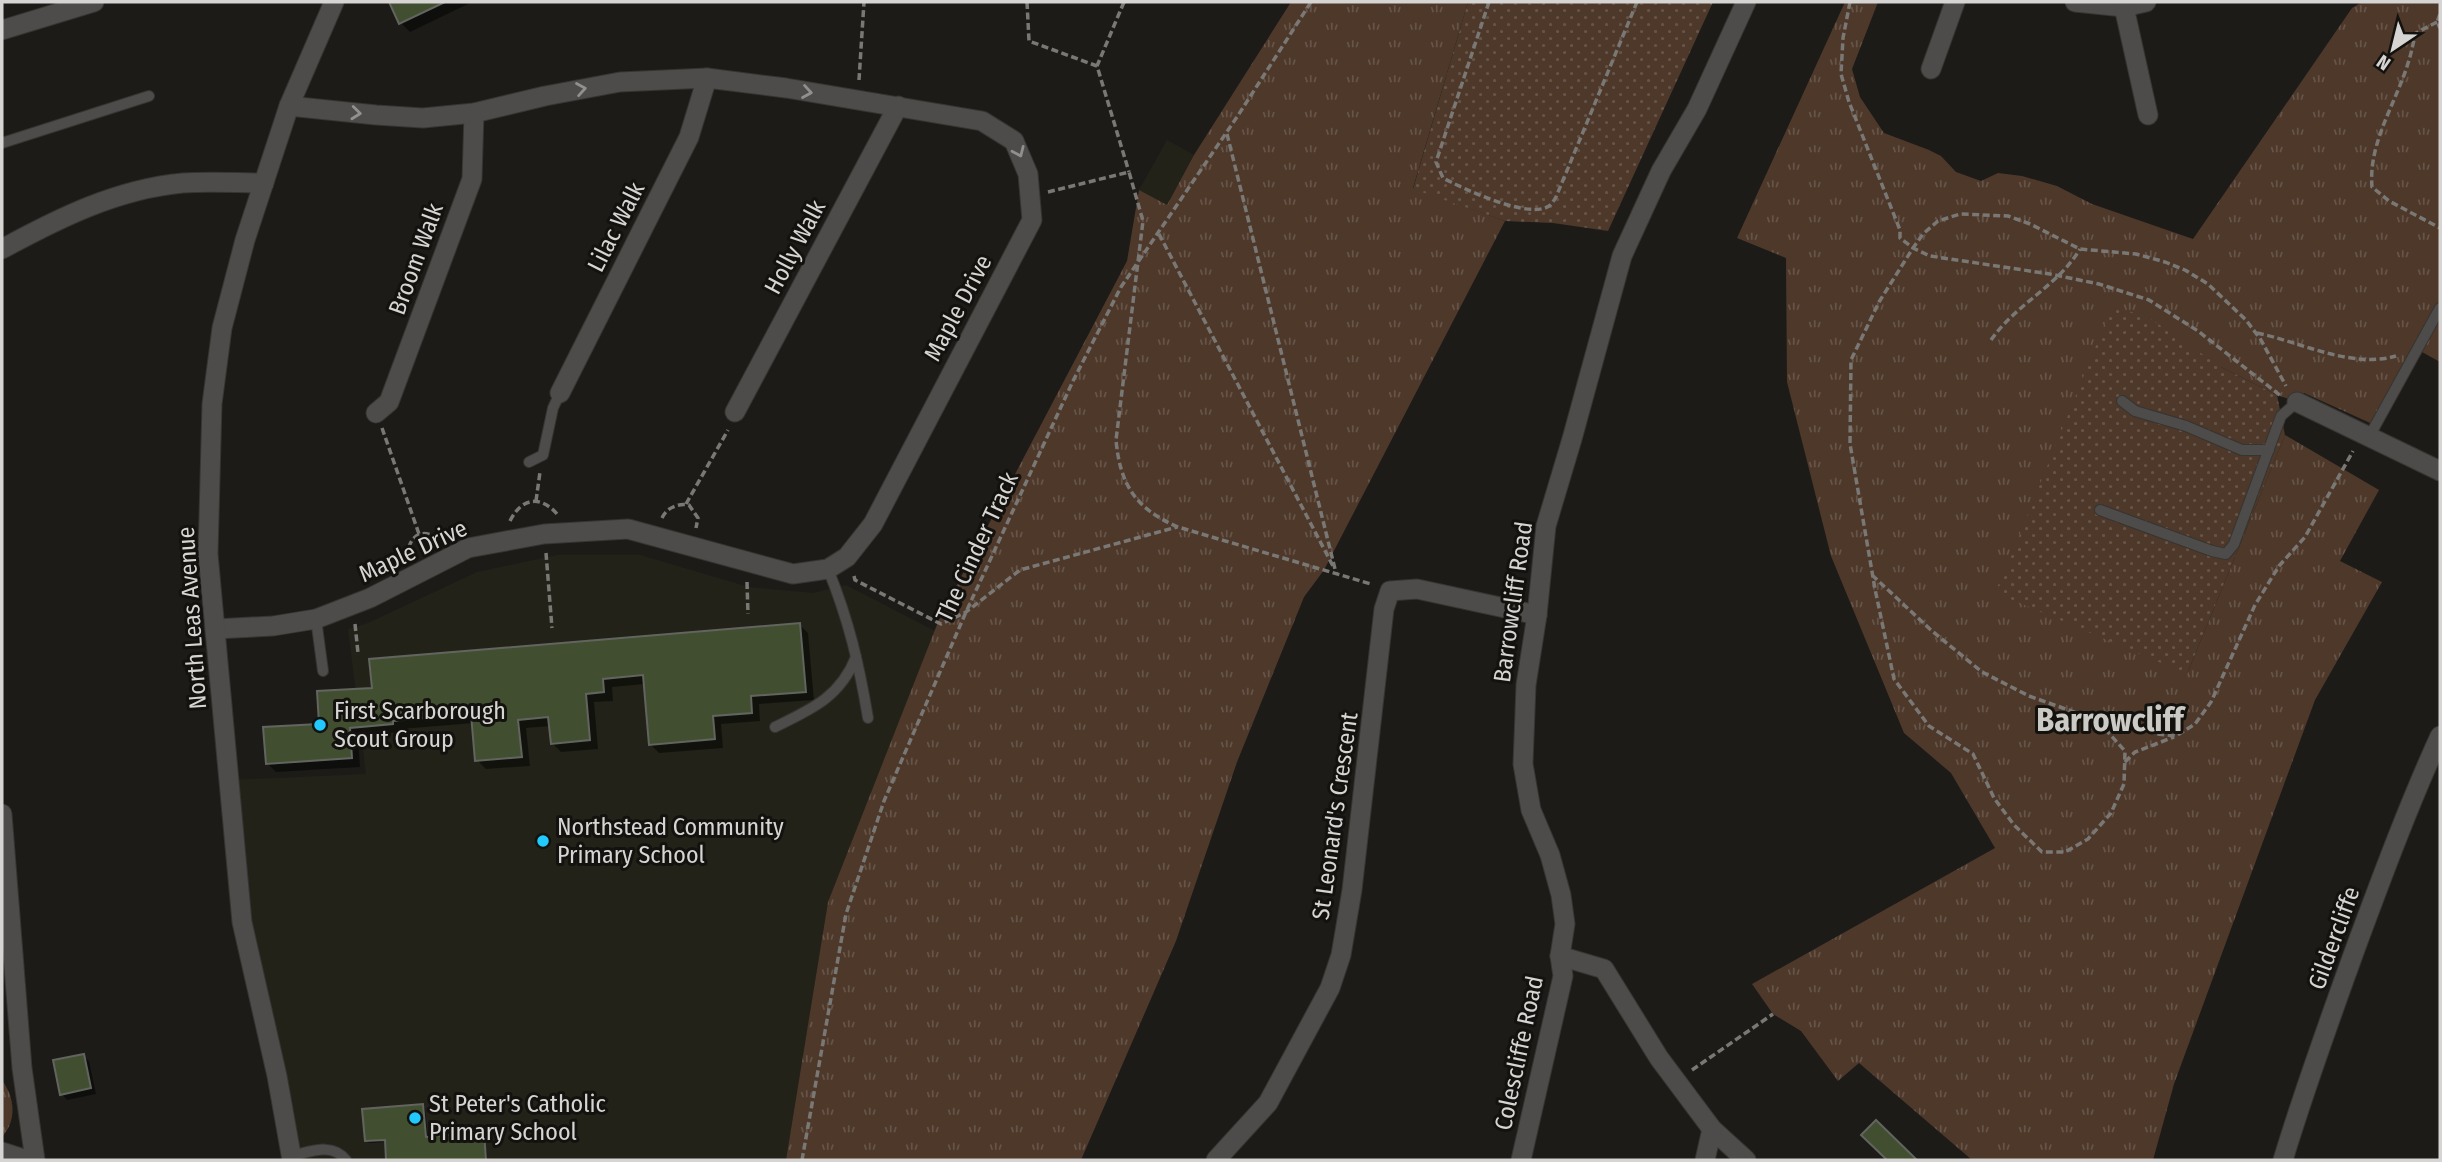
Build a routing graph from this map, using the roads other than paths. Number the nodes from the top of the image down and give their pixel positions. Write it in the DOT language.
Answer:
graph roads {
  1 [pos="94,2"];
  2 [pos="334,2"];
  3 [pos="1746,2"];
  4 [pos="1955,2"];
  5 [pos="2076,2"];
  6 [pos="2146,2"];
  7 [pos="2124,7"];
  8 [pos="2,30"];
  9 [pos="1931,69"];
  10 [pos="707,78"];
  11 [pos="149,96"];
  12 [pos="289,106"];
  13 [pos="898,106"];
  14 [pos="474,113"];
  15 [pos="2148,115"];
  16 [pos="2,143"];
  17 [pos="264,183"];
  18 [pos="2,249"];
  19 [pos="2440,308"];
  20 [pos="560,393"];
  21 [pos="2122,401"];
  22 [pos="2298,402"];
  23 [pos="735,412"];
  24 [pos="376,413"];
  25 [pos="2366,435"];
  26 [pos="2269,450"];
  27 [pos="529,461"];
  28 [pos="2440,471"];
  29 [pos="2100,510"];
  30 [pos="828,569"];
  31 [pos="1537,615"];
  32 [pos="316,620"];
  33 [pos="215,629"];
  34 [pos="857,654"];
  35 [pos="323,671"];
  36 [pos="868,719"];
  37 [pos="775,727"];
  38 [pos="2440,736"];
  39 [pos="2,814"];
  40 [pos="4,862"];
  41 [pos="1560,956"];
  42 [pos="2,1061"];
  43 [pos="22,1068"];
  44 [pos="1712,1129"];
  45 [pos="2,1152"];
  46 [pos="291,1158"];
  47 [pos="27,1160"];
  48 [pos="35,1160"];
  49 [pos="346,1160"];
  50 [pos="1216,1160"];
  51 [pos="1521,1160"];
  52 [pos="1704,1160"];
  53 [pos="1746,1160"];
  54 [pos="2283,1160"];
  1 -- 8 [label="street"];
  2 -- 12 [label="street, North Leas Avenue"];
  3 -- 31 [label="street, Barrowcliff Road"];
  4 -- 9 [label="street"];
  5 -- 7 [label="street"];
  6 -- 7 [label="street"];
  7 -- 15 [label="street"];
  10 -- 13 [label="street, Maple Drive, one-way"];
  14 -- 10 [label="street, Maple Drive, one-way"];
  10 -- 20 [label="street, Lilac Walk"];
  11 -- 16 [label="lane"];
  12 -- 14 [label="street, Maple Drive, one-way"];
  12 -- 17 [label="street, North Leas Avenue"];
  13 -- 23 [label="street, Holly Walk"];
  13 -- 30 [label="street, Maple Drive, one-way"];
  14 -- 24 [label="street, Broom Walk"];
  17 -- 18 [label="street"];
  17 -- 33 [label="street, North Leas Avenue"];
  19 -- 25 [label="lane"];
  20 -- 27 [label="lane"];
  21 -- 26 [label="lane"];
  22 -- 25 [label="street"];
  22 -- 26 [label="lane"];
  25 -- 28 [label="street"];
  26 -- 29 [label="lane"];
  30 -- 32 [label="street, Maple Drive"];
  30 -- 34 [label="lane"];
  31 -- 41 [label="street, Barrowcliff Road"];
  31 -- 50 [label="street, St Leonard's Crescent"];
  32 -- 33 [label="street, Maple Drive"];
  32 -- 35 [label="lane"];
  33 -- 46 [label="street, North Leas Avenue"];
  34 -- 36 [label="lane"];
  34 -- 37 [label="lane"];
  38 -- 54 [label="street, Gildercliffe"];
  39 -- 40 [label="street"];
  40 -- 43 [label="street"];
  41 -- 44 [label="street"];
  41 -- 51 [label="street, Colescliffe Road"];
  42 -- 43 [label="street"];
  43 -- 48 [label="street"];
  44 -- 52 [label="street"];
  44 -- 53 [label="street"];
  45 -- 47 [label="street"];
  46 -- 49 [label="lane"];
}
